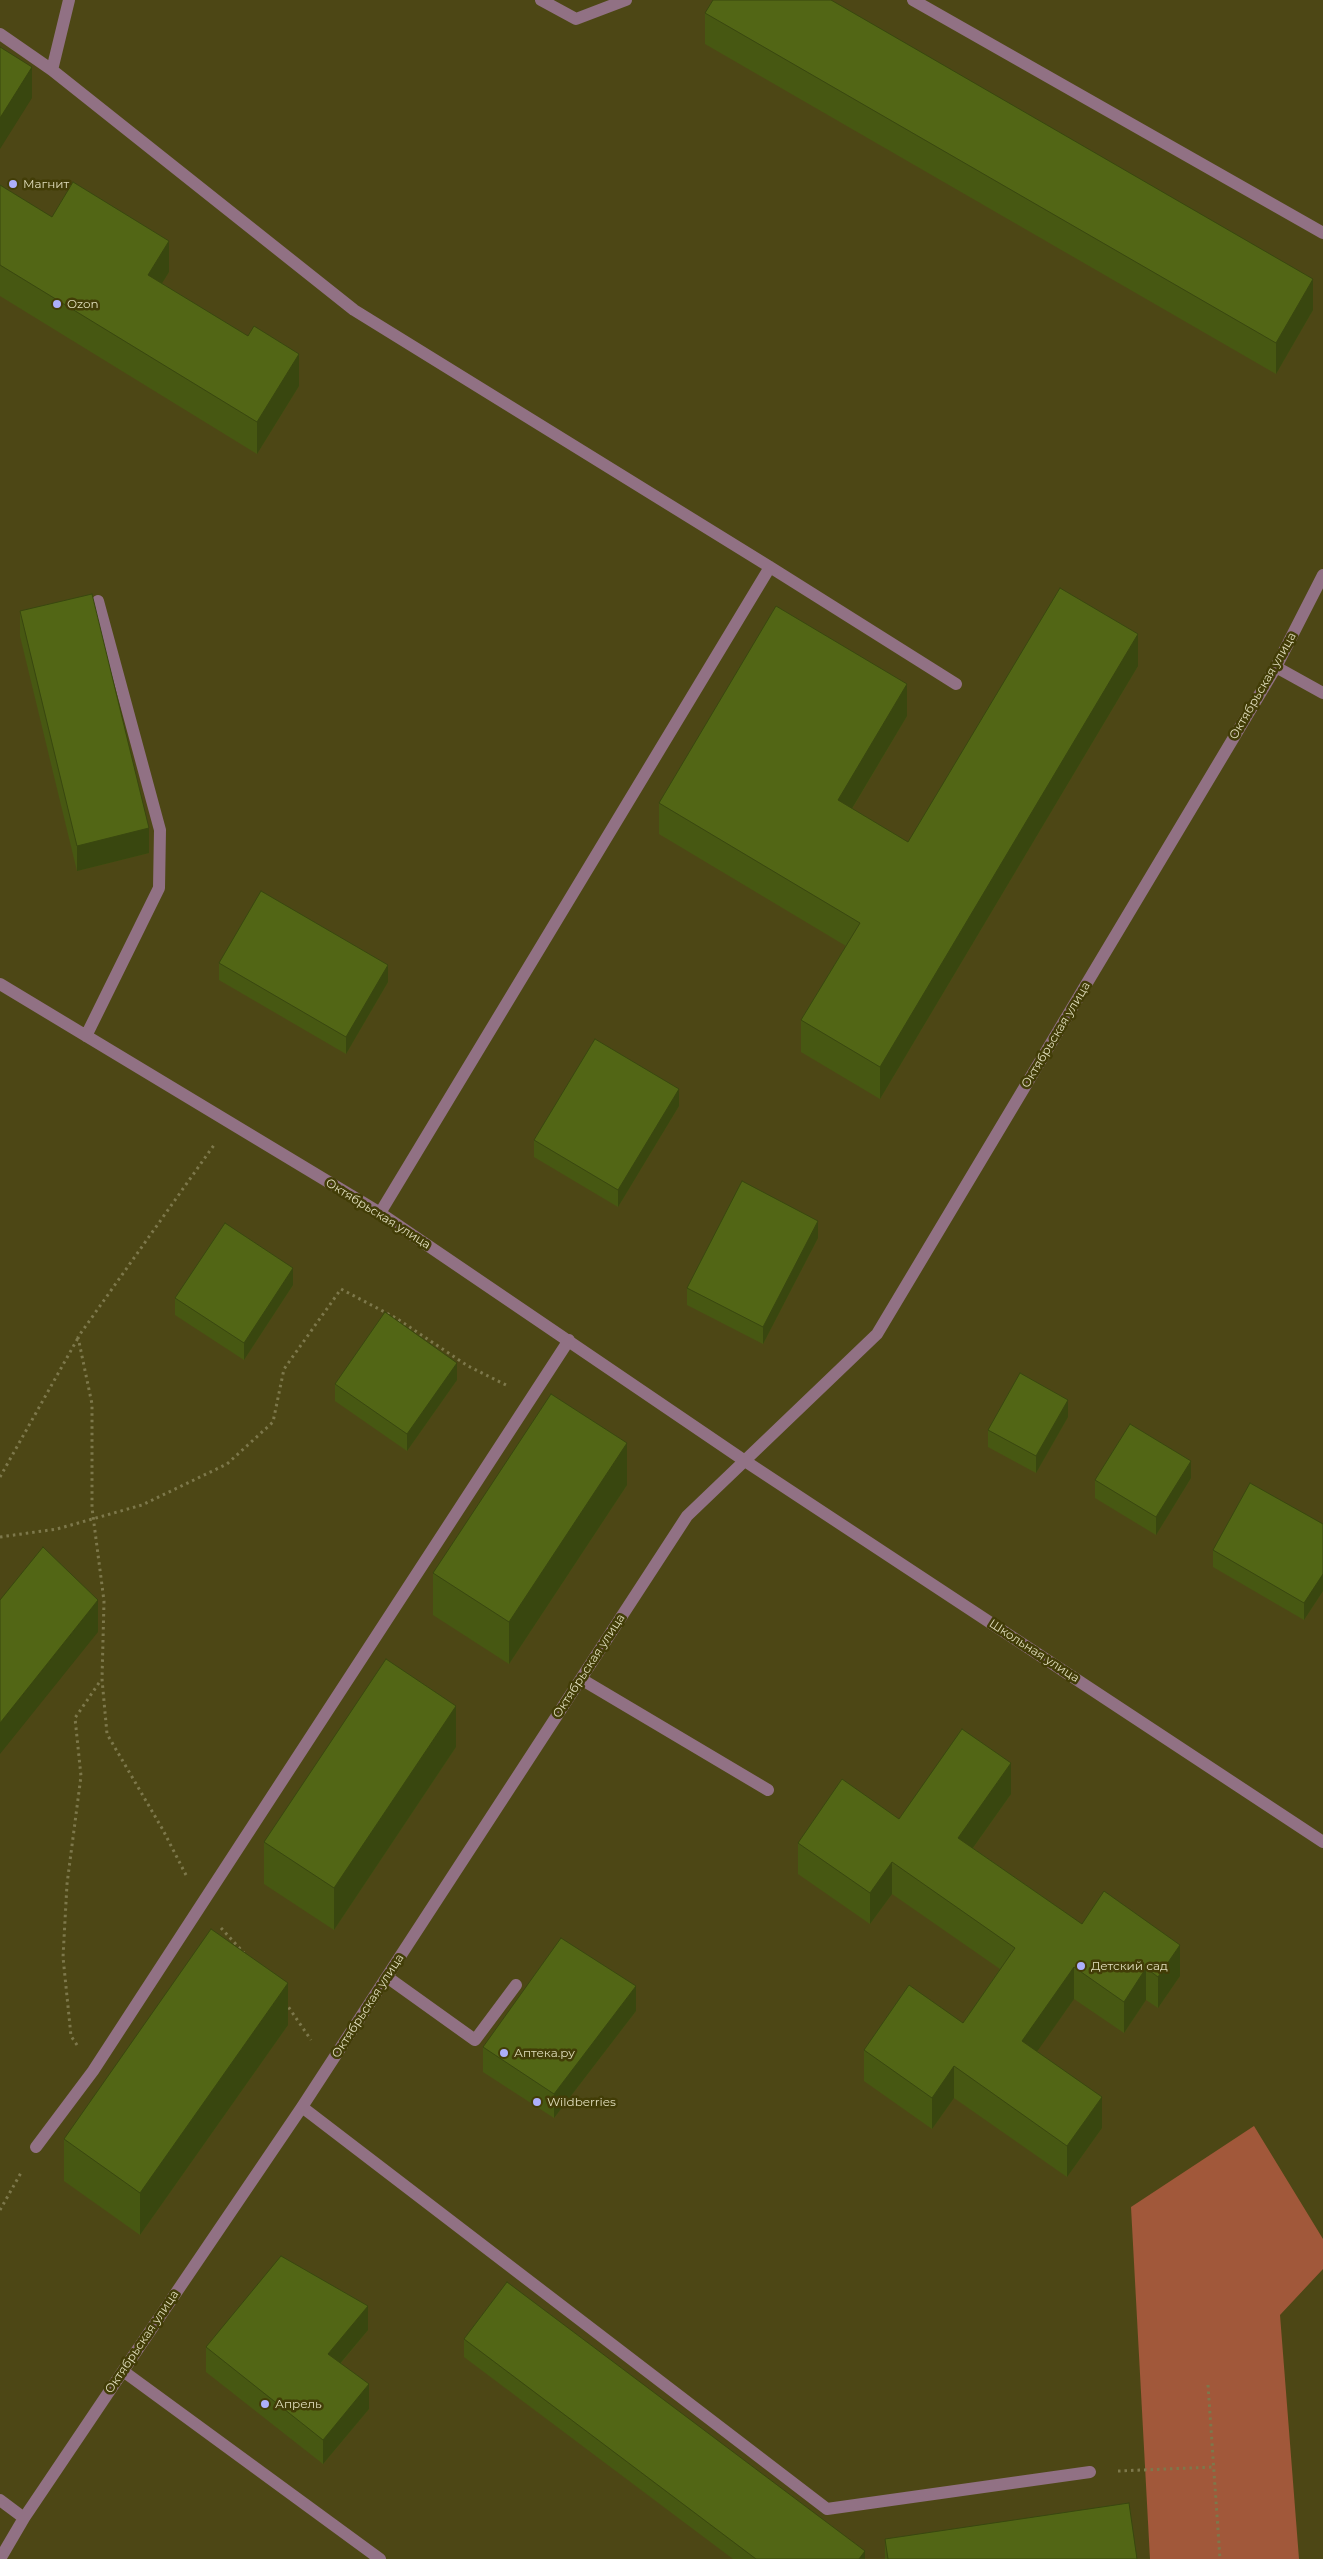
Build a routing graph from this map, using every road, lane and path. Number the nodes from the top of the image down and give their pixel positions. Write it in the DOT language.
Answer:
graph roads {
  1 [pos="69,0"];
  2 [pos="541,0"];
  3 [pos="626,0"];
  4 [pos="913,0"];
  5 [pos="0,34"];
  6 [pos="52,70"];
  7 [pos="1323,233"];
  8 [pos="770,566"];
  9 [pos="1323,575"];
  10 [pos="98,601"];
  11 [pos="1276,667"];
  12 [pos="956,684"];
  13 [pos="1323,693"];
  14 [pos="0,984"];
  15 [pos="86,1036"];
  16 [pos="230,1123"];
  17 [pos="380,1213"];
  18 [pos="78,1337"];
  19 [pos="569,1340"];
  20 [pos="531,1398"];
  21 [pos="745,1461"];
  22 [pos="0,1477"];
  23 [pos="93,1519"];
  24 [pos="0,1537"];
  25 [pos="102,1679"];
  26 [pos="581,1679"];
  27 [pos="768,1790"];
  28 [pos="1323,1842"];
  29 [pos="201,1904"];
  30 [pos="248,1958"];
  31 [pos="387,1977"];
  32 [pos="516,1985"];
  33 [pos="279,1994"];
  34 [pos="93,2070"];
  35 [pos="322,2076"];
  36 [pos="302,2107"];
  37 [pos="36,2147"];
  38 [pos="0,2210"];
  39 [pos="123,2371"];
  40 [pos="1208,2385"];
  41 [pos="1214,2466"];
  42 [pos="1090,2472"];
  43 [pos="0,2500"];
  44 [pos="24,2518"];
  45 [pos="0,2559"];
  46 [pos="380,2559"];
  47 [pos="1220,2559"];
  1 -- 6 [label="street"];
  2 -- 3 [label="street"];
  4 -- 7 [label="street"];
  5 -- 6 [label="street"];
  6 -- 8 [label="street"];
  8 -- 12 [label="street"];
  8 -- 17 [label="street"];
  9 -- 11 [label="street, Октябрьская улица"];
  10 -- 15 [label="street"];
  11 -- 13 [label="street"];
  11 -- 21 [label="street, Октябрьская улица"];
  14 -- 15 [label="street, Октябрьская улица"];
  15 -- 16 [label="street, Октябрьская улица"];
  16 -- 17 [label="street, Октябрьская улица"];
  16 -- 18 [label="path"];
  17 -- 19 [label="street, Октябрьская улица"];
  18 -- 22 [label="path"];
  18 -- 23 [label="path"];
  19 -- 20 [label="street"];
  19 -- 21 [label="street, Октябрьская улица"];
  20 -- 23 [label="path"];
  20 -- 29 [label="street"];
  21 -- 26 [label="street, Октябрьская улица"];
  21 -- 28 [label="street, Школьная улица"];
  23 -- 24 [label="path"];
  23 -- 25 [label="path"];
  25 -- 29 [label="path"];
  25 -- 34 [label="path"];
  26 -- 27 [label="street"];
  26 -- 31 [label="street, Октябрьская улица"];
  29 -- 30 [label="path"];
  29 -- 34 [label="street"];
  31 -- 32 [label="street"];
  31 -- 35 [label="street, Октябрьская улица"];
  33 -- 35 [label="path"];
  34 -- 37 [label="street"];
  35 -- 36 [label="street, Октябрьская улица"];
  36 -- 39 [label="street, Октябрьская улица"];
  36 -- 42 [label="street"];
  37 -- 38 [label="path"];
  39 -- 44 [label="street, Октябрьская улица"];
  39 -- 46 [label="street"];
  40 -- 41 [label="path"];
  41 -- 42 [label="path"];
  41 -- 47 [label="path"];
  43 -- 44 [label="street"];
  44 -- 45 [label="street, Октябрьская улица"];
}
